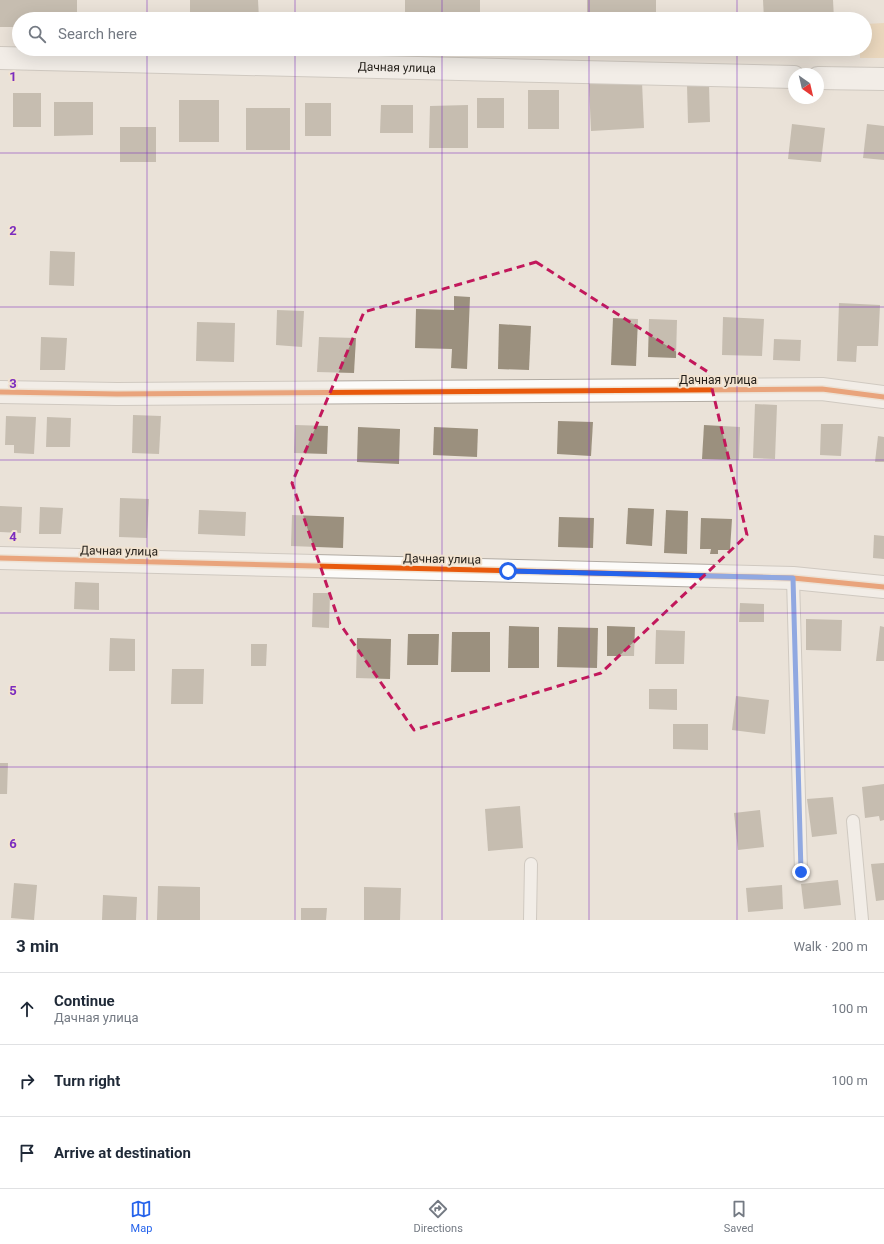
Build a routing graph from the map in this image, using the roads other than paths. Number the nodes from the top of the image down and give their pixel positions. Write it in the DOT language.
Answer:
graph roads {
  1 [pos="0,58"];
  2 [pos="788,77"];
  3 [pos="824,78"];
  4 [pos="884,79"];
  5 [pos="0,392"];
  6 [pos="884,396"];
  7 [pos="0,558"];
  8 [pos="793,578"];
  9 [pos="884,587"];
  10 [pos="854,821"];
  11 [pos="531,864"];
  12 [pos="801,872"];
  13 [pos="530,920"];
  14 [pos="862,920"];
  1 -- 2 [label="street, Дачная улица"];
  3 -- 4 [label="street"];
  5 -- 6 [label="street, Дачная улица"];
  7 -- 8 [label="street, Дачная улица"];
  8 -- 9 [label="street, Дачная улица"];
  8 -- 12 [label="lane"];
  10 -- 14 [label="lane"];
  11 -- 13 [label="lane"];
}
